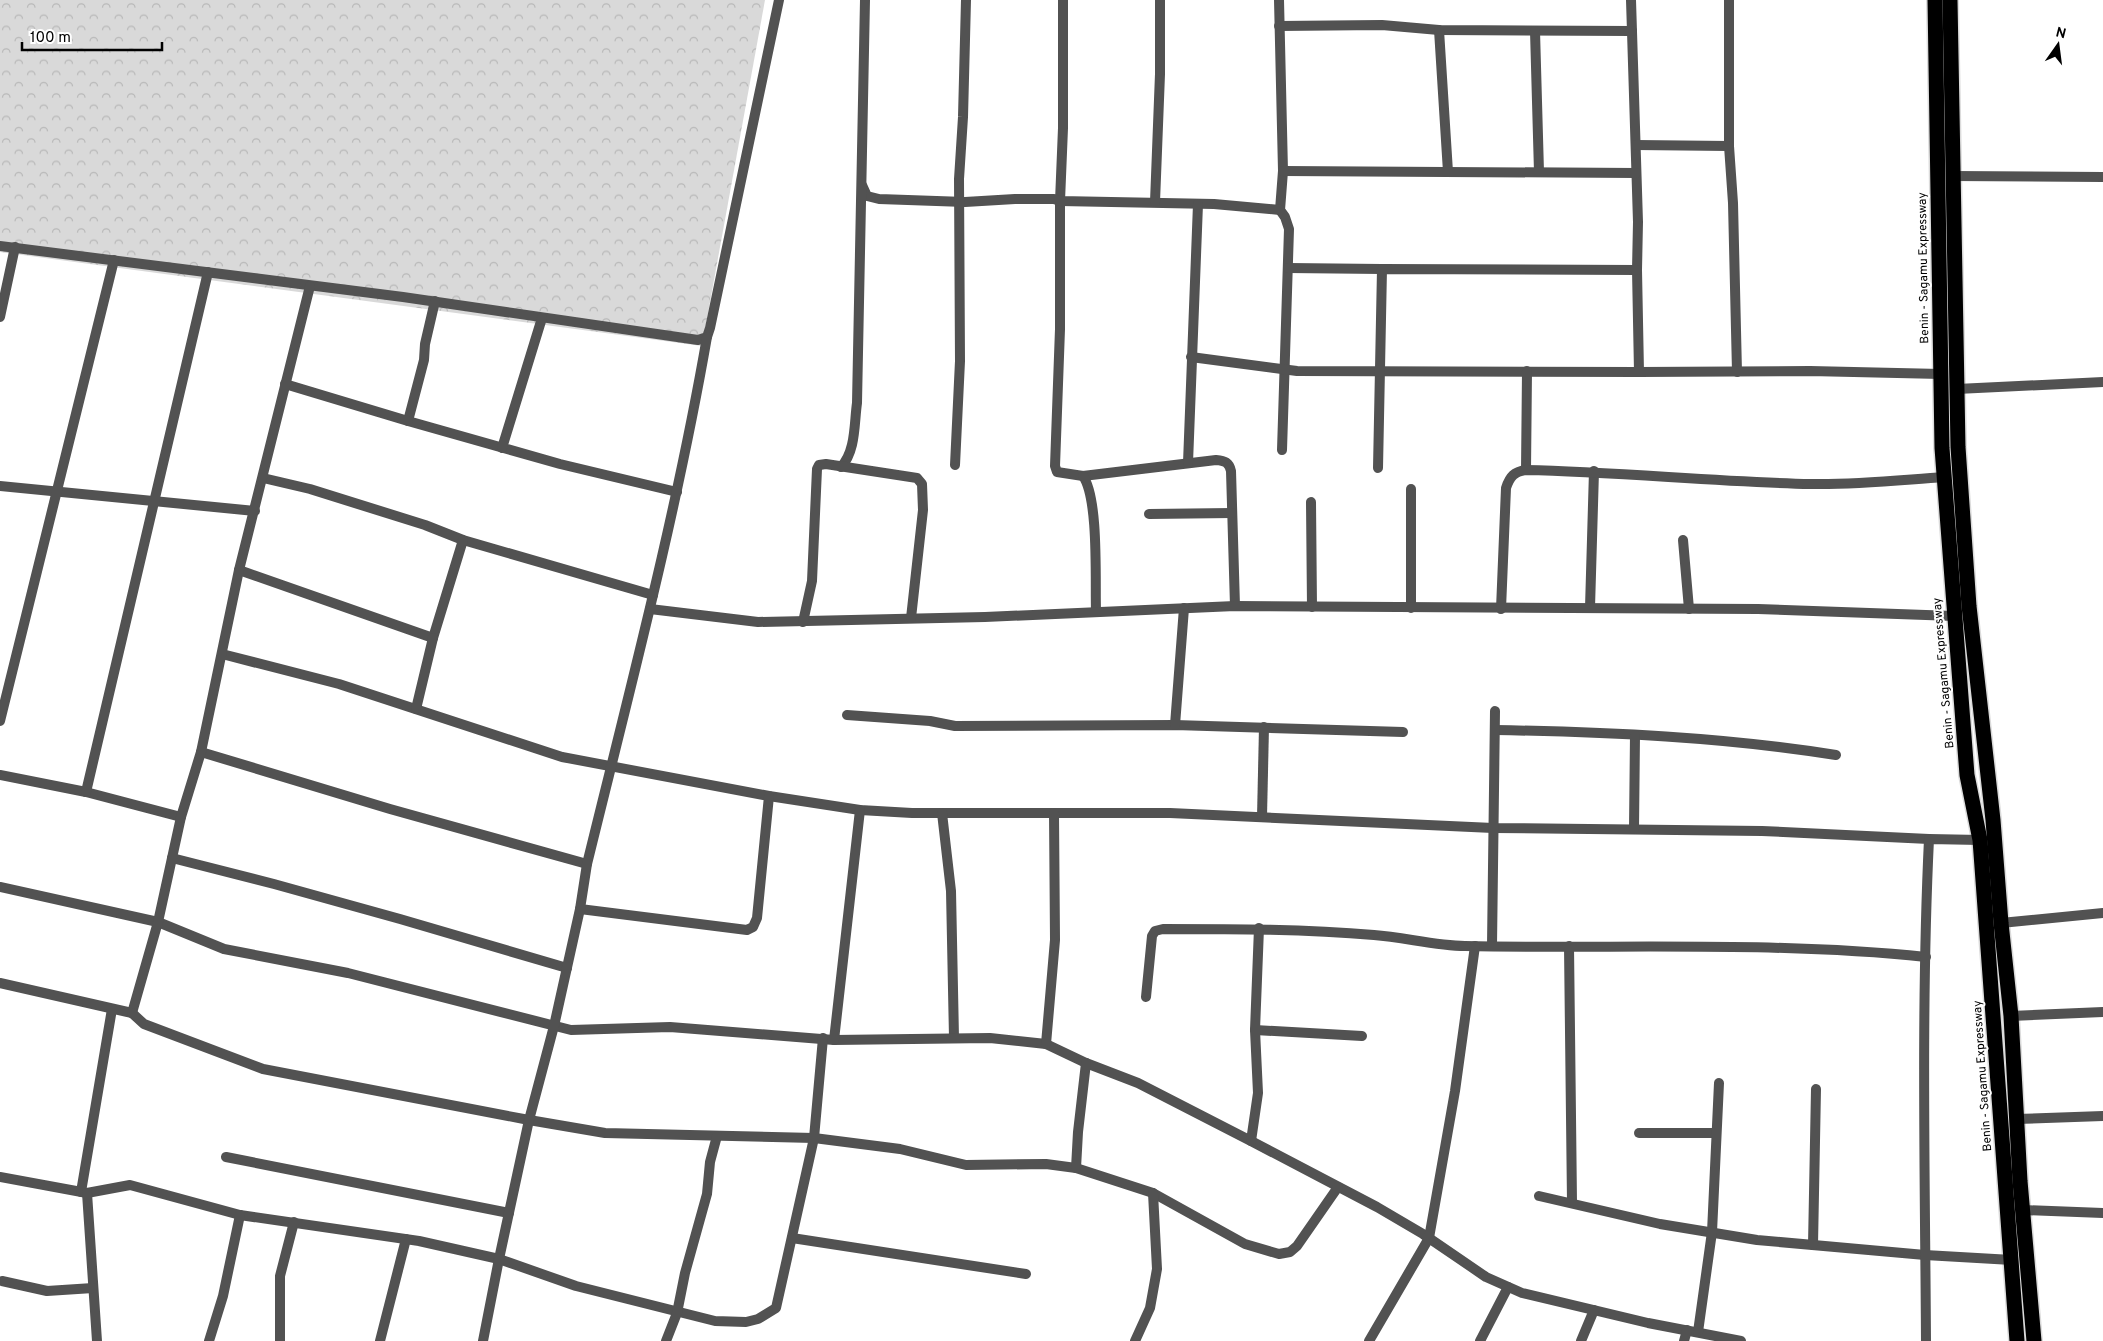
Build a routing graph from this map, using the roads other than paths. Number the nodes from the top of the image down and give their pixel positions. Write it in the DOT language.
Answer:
graph roads {
  1 [pos="779,0"];
  2 [pos="865,0"];
  3 [pos="966,0"];
  4 [pos="1063,0"];
  5 [pos="1160,0"];
  6 [pos="1280,0"];
  7 [pos="1631,0"];
  8 [pos="1729,0"];
  9 [pos="1935,0"];
  10 [pos="1950,0"];
  11 [pos="1279,26"];
  12 [pos="1439,30"];
  13 [pos="1535,31"];
  14 [pos="1632,31"];
  15 [pos="1636,145"];
  16 [pos="1729,146"];
  17 [pos="1283,170"];
  18 [pos="1448,172"];
  19 [pos="1539,172"];
  20 [pos="1636,173"];
  21 [pos="1952,176"];
  22 [pos="2103,177"];
  23 [pos="861,183"];
  24 [pos="1060,201"];
  25 [pos="960,202"];
  26 [pos="1155,202"];
  27 [pos="1198,204"];
  28 [pos="1280,210"];
  29 [pos="0,246"];
  30 [pos="14,248"];
  31 [pos="114,260"];
  32 [pos="1288,268"];
  33 [pos="1382,269"];
  34 [pos="1637,270"];
  35 [pos="208,272"];
  36 [pos="310,286"];
  37 [pos="435,302"];
  38 [pos="0,317"];
  39 [pos="542,318"];
  40 [pos="706,337"];
  41 [pos="1191,357"];
  42 [pos="1284,370"];
  43 [pos="1380,371"];
  44 [pos="1527,371"];
  45 [pos="1639,372"];
  46 [pos="1737,372"];
  47 [pos="1941,374"];
  48 [pos="2103,382"];
  49 [pos="285,384"];
  50 [pos="1956,388"];
  51 [pos="408,421"];
  52 [pos="502,448"];
  53 [pos="1282,450"];
  54 [pos="1188,463"];
  55 [pos="955,465"];
  56 [pos="841,467"];
  57 [pos="1378,468"];
  58 [pos="1526,470"];
  59 [pos="1594,471"];
  60 [pos="1083,476"];
  61 [pos="1944,477"];
  62 [pos="263,478"];
  63 [pos="0,486"];
  64 [pos="1412,489"];
  65 [pos="58,492"];
  66 [pos="677,492"];
  67 [pos="155,501"];
  68 [pos="1311,502"];
  69 [pos="255,511"];
  70 [pos="1232,513"];
  71 [pos="1149,514"];
  72 [pos="463,540"];
  73 [pos="1683,540"];
  74 [pos="239,570"];
  75 [pos="653,595"];
  76 [pos="1235,606"];
  77 [pos="1312,607"];
  78 [pos="1184,608"];
  79 [pos="1412,608"];
  80 [pos="1590,608"];
  81 [pos="650,609"];
  82 [pos="1501,609"];
  83 [pos="1689,609"];
  84 [pos="1096,611"];
  85 [pos="1954,616"];
  86 [pos="911,618"];
  87 [pos="803,622"];
  88 [pos="433,638"];
  89 [pos="222,654"];
  90 [pos="416,709"];
  91 [pos="1495,711"];
  92 [pos="847,715"];
  93 [pos="0,721"];
  94 [pos="1175,725"];
  95 [pos="1264,727"];
  96 [pos="1496,730"];
  97 [pos="1403,732"];
  98 [pos="1635,735"];
  99 [pos="201,752"];
  100 [pos="1836,755"];
  101 [pos="611,767"];
  102 [pos="0,775"];
  103 [pos="86,792"];
  104 [pos="769,796"];
  105 [pos="860,810"];
  106 [pos="1054,813"];
  107 [pos="942,814"];
  108 [pos="181,817"];
  109 [pos="1262,817"];
  110 [pos="1493,828"];
  111 [pos="1634,830"];
  112 [pos="1929,839"];
  113 [pos="1980,840"];
  114 [pos="172,858"];
  115 [pos="587,864"];
  116 [pos="0,887"];
  117 [pos="580,909"];
  118 [pos="2103,913"];
  119 [pos="158,922"];
  120 [pos="2001,923"];
  121 [pos="1259,928"];
  122 [pos="1475,946"];
  123 [pos="1492,946"];
  124 [pos="1569,946"];
  125 [pos="1926,957"];
  126 [pos="567,968"];
  127 [pos="0,983"];
  128 [pos="1146,997"];
  129 [pos="112,1008"];
  130 [pos="2103,1012"];
  131 [pos="132,1013"];
  132 [pos="2011,1016"];
  133 [pos="554,1026"];
  134 [pos="1254,1030"];
  135 [pos="1362,1036"];
  136 [pos="954,1038"];
  137 [pos="829,1039"];
  138 [pos="1046,1044"];
  139 [pos="1086,1063"];
  140 [pos="1719,1083"];
  141 [pos="1816,1089"];
  142 [pos="2103,1116"];
  143 [pos="2016,1119"];
  144 [pos="528,1120"];
  145 [pos="1639,1133"];
  146 [pos="1716,1134"];
  147 [pos="717,1136"];
  148 [pos="814,1138"];
  149 [pos="1251,1141"];
  150 [pos="226,1157"];
  151 [pos="1076,1168"];
  152 [pos="0,1177"];
  153 [pos="1338,1187"];
  154 [pos="84,1192"];
  155 [pos="1154,1193"];
  156 [pos="1539,1196"];
  157 [pos="1572,1202"];
  158 [pos="2024,1210"];
  159 [pos="509,1213"];
  160 [pos="2103,1213"];
  161 [pos="240,1215"];
  162 [pos="294,1222"];
  163 [pos="1712,1232"];
  164 [pos="792,1238"];
  165 [pos="1430,1238"];
  166 [pos="406,1239"];
  167 [pos="1814,1245"];
  168 [pos="1925,1255"];
  169 [pos="499,1259"];
  170 [pos="2012,1260"];
  171 [pos="1026,1274"];
  172 [pos="2,1281"];
  173 [pos="1508,1287"];
  174 [pos="93,1288"];
  175 [pos="1594,1310"];
  176 [pos="677,1313"];
  177 [pos="1692,1331"];
  178 [pos="97,1341"];
  179 [pos="209,1341"];
  180 [pos="280,1341"];
  181 [pos="380,1341"];
  182 [pos="484,1341"];
  183 [pos="666,1341"];
  184 [pos="1135,1341"];
  185 [pos="1369,1341"];
  186 [pos="1480,1341"];
  187 [pos="1581,1341"];
  188 [pos="1684,1341"];
  189 [pos="1741,1341"];
  190 [pos="1926,1341"];
  191 [pos="2017,1341"];
  192 [pos="2034,1341"];
  1 -- 40 [label="street"];
  2 -- 23 [label="street"];
  3 -- 25 [label="street"];
  4 -- 24 [label="street"];
  5 -- 26 [label="street"];
  6 -- 11 [label="street"];
  7 -- 14 [label="street"];
  8 -- 16 [label="street"];
  9 -- 47 [label="highway, Benin - Sagamu Expressway"];
  10 -- 21 [label="highway"];
  11 -- 12 [label="street"];
  11 -- 17 [label="street"];
  12 -- 13 [label="street"];
  12 -- 18 [label="street"];
  13 -- 14 [label="street"];
  13 -- 19 [label="street"];
  14 -- 15 [label="street"];
  15 -- 16 [label="street"];
  15 -- 20 [label="street"];
  16 -- 46 [label="street"];
  17 -- 18 [label="street"];
  17 -- 28 [label="street"];
  18 -- 19 [label="street"];
  19 -- 20 [label="street"];
  20 -- 34 [label="street"];
  21 -- 22 [label="street"];
  21 -- 50 [label="highway"];
  23 -- 25 [label="street"];
  23 -- 56 [label="street"];
  24 -- 25 [label="street"];
  24 -- 26 [label="street"];
  24 -- 60 [label="street"];
  25 -- 55 [label="street"];
  26 -- 27 [label="street"];
  27 -- 28 [label="street"];
  27 -- 41 [label="street"];
  28 -- 32 [label="street"];
  29 -- 30 [label="street"];
  30 -- 31 [label="street"];
  30 -- 38 [label="street"];
  31 -- 35 [label="street"];
  31 -- 65 [label="street"];
  32 -- 33 [label="street"];
  32 -- 42 [label="street"];
  33 -- 34 [label="street"];
  33 -- 43 [label="street"];
  34 -- 45 [label="street"];
  35 -- 36 [label="street"];
  35 -- 67 [label="street"];
  36 -- 37 [label="street"];
  36 -- 49 [label="street"];
  37 -- 39 [label="street"];
  37 -- 51 [label="street"];
  39 -- 40 [label="street"];
  39 -- 52 [label="street"];
  40 -- 66 [label="street"];
  41 -- 42 [label="street"];
  41 -- 54 [label="street"];
  42 -- 43 [label="street"];
  42 -- 53 [label="street"];
  43 -- 44 [label="street"];
  43 -- 57 [label="street"];
  44 -- 45 [label="street"];
  44 -- 58 [label="street"];
  45 -- 46 [label="street"];
  46 -- 47 [label="street"];
  47 -- 61 [label="highway, Benin - Sagamu Expressway"];
  48 -- 50 [label="street"];
  49 -- 51 [label="street"];
  49 -- 62 [label="street"];
  50 -- 120 [label="highway"];
  51 -- 52 [label="street"];
  52 -- 66 [label="street"];
  54 -- 60 [label="street"];
  54 -- 70 [label="street"];
  56 -- 86 [label="street"];
  56 -- 87 [label="street"];
  58 -- 59 [label="street"];
  58 -- 82 [label="street"];
  59 -- 61 [label="street"];
  59 -- 80 [label="street"];
  60 -- 84 [label="street"];
  61 -- 85 [label="highway, Benin - Sagamu Expressway"];
  62 -- 69 [label="street"];
  62 -- 72 [label="street"];
  63 -- 65 [label="street"];
  64 -- 79 [label="street"];
  65 -- 67 [label="street"];
  65 -- 93 [label="street"];
  66 -- 75 [label="street"];
  67 -- 69 [label="street"];
  67 -- 103 [label="street"];
  68 -- 77 [label="street"];
  69 -- 74 [label="street"];
  70 -- 71 [label="street"];
  70 -- 76 [label="street"];
  72 -- 75 [label="street"];
  72 -- 88 [label="street"];
  73 -- 83 [label="street"];
  74 -- 88 [label="street"];
  74 -- 89 [label="street"];
  75 -- 81 [label="street"];
  76 -- 77 [label="street"];
  76 -- 78 [label="street"];
  77 -- 79 [label="street"];
  78 -- 84 [label="street"];
  78 -- 94 [label="street"];
  79 -- 82 [label="street"];
  80 -- 82 [label="street"];
  80 -- 83 [label="street"];
  81 -- 87 [label="street"];
  81 -- 101 [label="street"];
  83 -- 85 [label="street"];
  84 -- 86 [label="street"];
  85 -- 113 [label="highway, Benin - Sagamu Expressway"];
  86 -- 87 [label="street"];
  88 -- 90 [label="street"];
  89 -- 90 [label="street"];
  89 -- 99 [label="street"];
  90 -- 101 [label="street"];
  91 -- 96 [label="street"];
  92 -- 94 [label="street"];
  94 -- 95 [label="street"];
  95 -- 97 [label="street"];
  95 -- 109 [label="street"];
  96 -- 98 [label="street"];
  96 -- 110 [label="street"];
  98 -- 100 [label="street"];
  98 -- 111 [label="street"];
  99 -- 108 [label="street"];
  99 -- 115 [label="street"];
  101 -- 104 [label="street"];
  101 -- 115 [label="street"];
  102 -- 103 [label="street"];
  103 -- 108 [label="street"];
  104 -- 105 [label="street"];
  104 -- 117 [label="street"];
  105 -- 107 [label="street"];
  105 -- 137 [label="street"];
  106 -- 107 [label="street"];
  106 -- 109 [label="street"];
  106 -- 138 [label="street"];
  107 -- 136 [label="street"];
  108 -- 114 [label="street"];
  109 -- 110 [label="street"];
  110 -- 111 [label="street"];
  110 -- 123 [label="street"];
  111 -- 112 [label="street"];
  112 -- 113 [label="street"];
  112 -- 125 [label="street"];
  113 -- 170 [label="highway, Benin - Sagamu Expressway"];
  114 -- 119 [label="street"];
  114 -- 126 [label="street"];
  115 -- 117 [label="street"];
  116 -- 119 [label="street"];
  117 -- 126 [label="street"];
  118 -- 120 [label="street"];
  119 -- 131 [label="street"];
  119 -- 133 [label="street"];
  120 -- 132 [label="highway"];
  121 -- 122 [label="street"];
  121 -- 128 [label="street"];
  121 -- 134 [label="street"];
  122 -- 123 [label="street"];
  122 -- 165 [label="street"];
  123 -- 124 [label="street"];
  124 -- 125 [label="street"];
  124 -- 157 [label="street"];
  125 -- 168 [label="street"];
  126 -- 133 [label="street"];
  127 -- 129 [label="street"];
  129 -- 131 [label="street"];
  129 -- 154 [label="street"];
  130 -- 132 [label="street"];
  131 -- 144 [label="street"];
  132 -- 143 [label="highway"];
  133 -- 137 [label="street"];
  133 -- 144 [label="street"];
  134 -- 135 [label="street"];
  134 -- 149 [label="street"];
  136 -- 137 [label="street"];
  136 -- 138 [label="street"];
  137 -- 148 [label="street"];
  138 -- 139 [label="street"];
  139 -- 149 [label="street"];
  139 -- 151 [label="street"];
  140 -- 146 [label="street"];
  141 -- 167 [label="street"];
  142 -- 143 [label="street"];
  143 -- 158 [label="highway"];
  144 -- 147 [label="street"];
  144 -- 159 [label="street"];
  145 -- 146 [label="street"];
  146 -- 163 [label="street"];
  147 -- 148 [label="street"];
  147 -- 176 [label="street"];
  148 -- 151 [label="street"];
  148 -- 164 [label="street"];
  149 -- 153 [label="street"];
  150 -- 159 [label="street"];
  151 -- 155 [label="street"];
  152 -- 154 [label="street"];
  153 -- 155 [label="street"];
  153 -- 165 [label="street"];
  154 -- 161 [label="street"];
  154 -- 174 [label="street"];
  155 -- 184 [label="street"];
  156 -- 157 [label="street"];
  157 -- 163 [label="street"];
  158 -- 160 [label="street"];
  158 -- 192 [label="highway"];
  159 -- 169 [label="street"];
  161 -- 162 [label="street"];
  161 -- 179 [label="street"];
  162 -- 166 [label="street"];
  162 -- 180 [label="street"];
  163 -- 167 [label="street"];
  163 -- 177 [label="street"];
  164 -- 171 [label="street"];
  164 -- 176 [label="street"];
  165 -- 173 [label="street"];
  165 -- 185 [label="street"];
  166 -- 169 [label="street"];
  166 -- 181 [label="street"];
  167 -- 168 [label="street"];
  168 -- 170 [label="street"];
  168 -- 190 [label="street"];
  169 -- 176 [label="street"];
  169 -- 182 [label="street"];
  170 -- 191 [label="highway, Benin - Sagamu Expressway"];
  172 -- 174 [label="street"];
  173 -- 175 [label="street"];
  173 -- 186 [label="street"];
  174 -- 178 [label="street"];
  175 -- 177 [label="street"];
  175 -- 187 [label="street"];
  176 -- 183 [label="street"];
  177 -- 188 [label="street"];
  177 -- 189 [label="street"];
}
